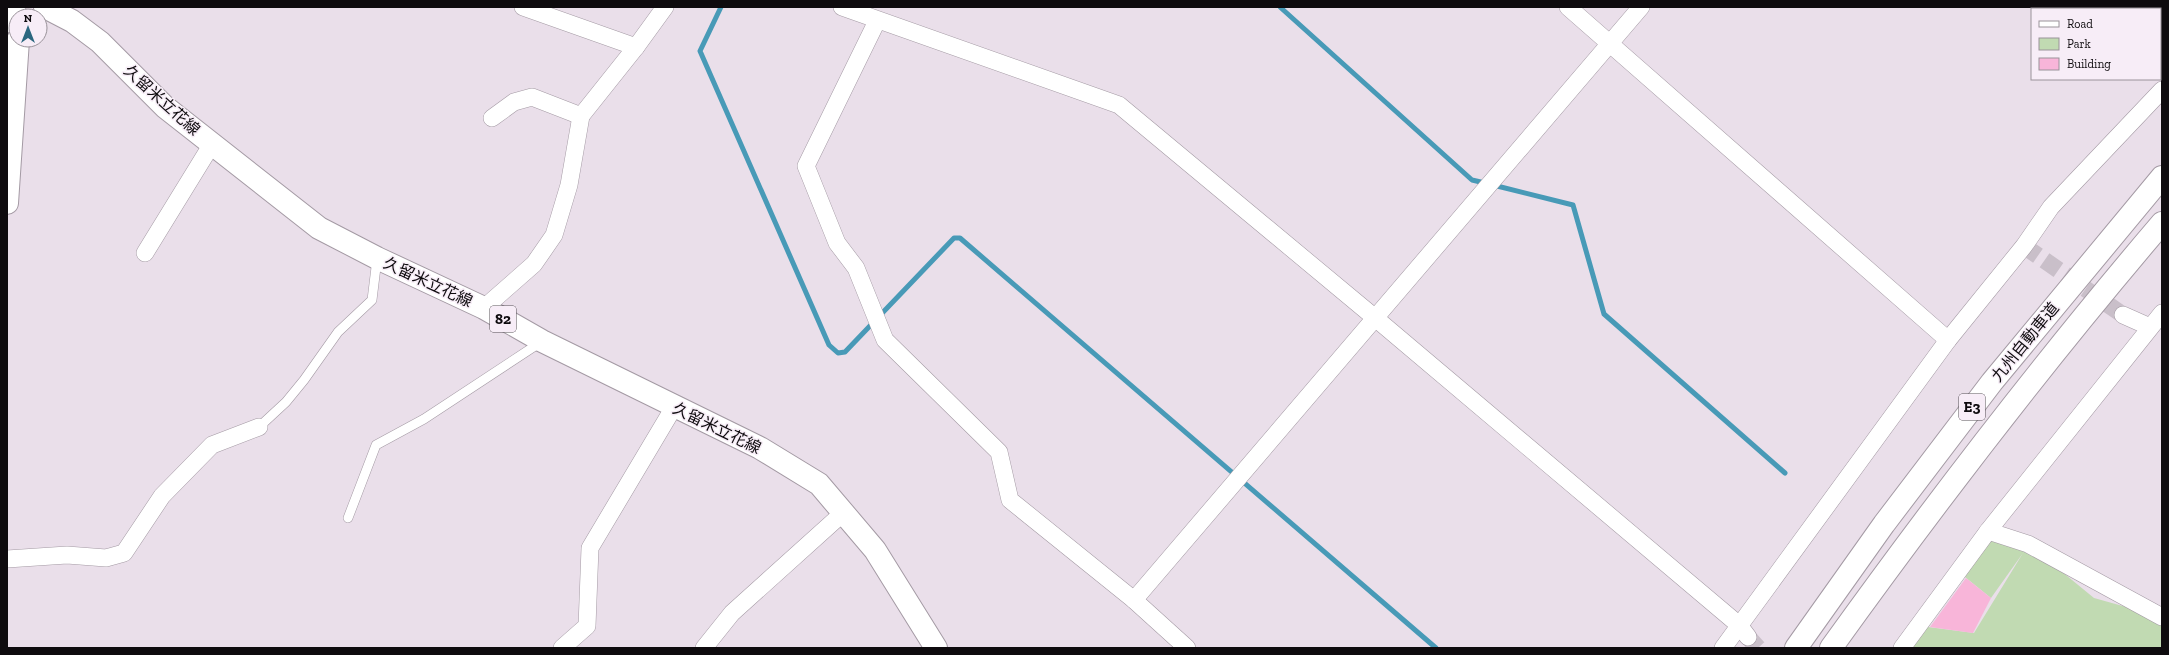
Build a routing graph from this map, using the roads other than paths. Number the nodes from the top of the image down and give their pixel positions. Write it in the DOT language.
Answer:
graph roads {
  1 [pos="45,7"];
  2 [pos="665,7"];
  3 [pos="842,7"];
  4 [pos="1568,7"];
  5 [pos="1642,7"];
  6 [pos="530,8"];
  7 [pos="877,21"];
  8 [pos="1610,43"];
  9 [pos="636,46"];
  10 [pos="17,48"];
  11 [pos="2162,90"];
  12 [pos="581,116"];
  13 [pos="492,118"];
  14 [pos="212,144"];
  15 [pos="2162,177"];
  16 [pos="7,203"];
  17 [pos="2162,223"];
  18 [pos="145,253"];
  19 [pos="377,258"];
  20 [pos="484,308"];
  21 [pos="2162,313"];
  22 [pos="2123,315"];
  23 [pos="1374,317"];
  24 [pos="2150,327"];
  25 [pos="1948,340"];
  26 [pos="542,341"];
  27 [pos="674,407"];
  28 [pos="259,427"];
  29 [pos="843,513"];
  30 [pos="348,518"];
  31 [pos="1988,531"];
  32 [pos="7,559"];
  33 [pos="1134,600"];
  34 [pos="2162,617"];
  35 [pos="1744,631"];
  36 [pos="562,648"];
  37 [pos="704,648"];
  38 [pos="936,648"];
  39 [pos="1186,648"];
  40 [pos="1723,648"];
  41 [pos="1796,648"];
  42 [pos="1831,648"];
  43 [pos="1902,648"];
  1 -- 14 [label="main road, 久留米立花線 / 82"];
  2 -- 9 [label="street"];
  3 -- 7 [label="street"];
  4 -- 8 [label="street"];
  5 -- 8 [label="street"];
  6 -- 9 [label="street"];
  7 -- 23 [label="street"];
  7 -- 33 [label="street"];
  8 -- 23 [label="street"];
  8 -- 25 [label="street"];
  9 -- 12 [label="street"];
  10 -- 16 [label="main road"];
  11 -- 25 [label="street"];
  12 -- 13 [label="street"];
  12 -- 20 [label="street"];
  14 -- 18 [label="street"];
  14 -- 19 [label="main road, 久留米立花線 / 82"];
  15 -- 41 [label="main road, 九州自動車道 / E3"];
  17 -- 42 [label="main road, 九州自動車道 / E3"];
  19 -- 20 [label="main road, 久留米立花線 / 82"];
  19 -- 28 [label="lane"];
  20 -- 26 [label="main road, 久留米立花線 / 82"];
  21 -- 24 [label="street"];
  22 -- 24 [label="street"];
  23 -- 33 [label="street"];
  23 -- 35 [label="street"];
  24 -- 31 [label="street"];
  25 -- 35 [label="street"];
  26 -- 27 [label="main road, 久留米立花線 / 82"];
  26 -- 30 [label="lane"];
  27 -- 29 [label="main road, 久留米立花線 / 82"];
  27 -- 36 [label="street"];
  28 -- 32 [label="street"];
  29 -- 37 [label="street"];
  29 -- 38 [label="main road, 久留米立花線 / 82"];
  31 -- 34 [label="street"];
  31 -- 43 [label="street"];
  33 -- 39 [label="street"];
  35 -- 40 [label="street"];
}
